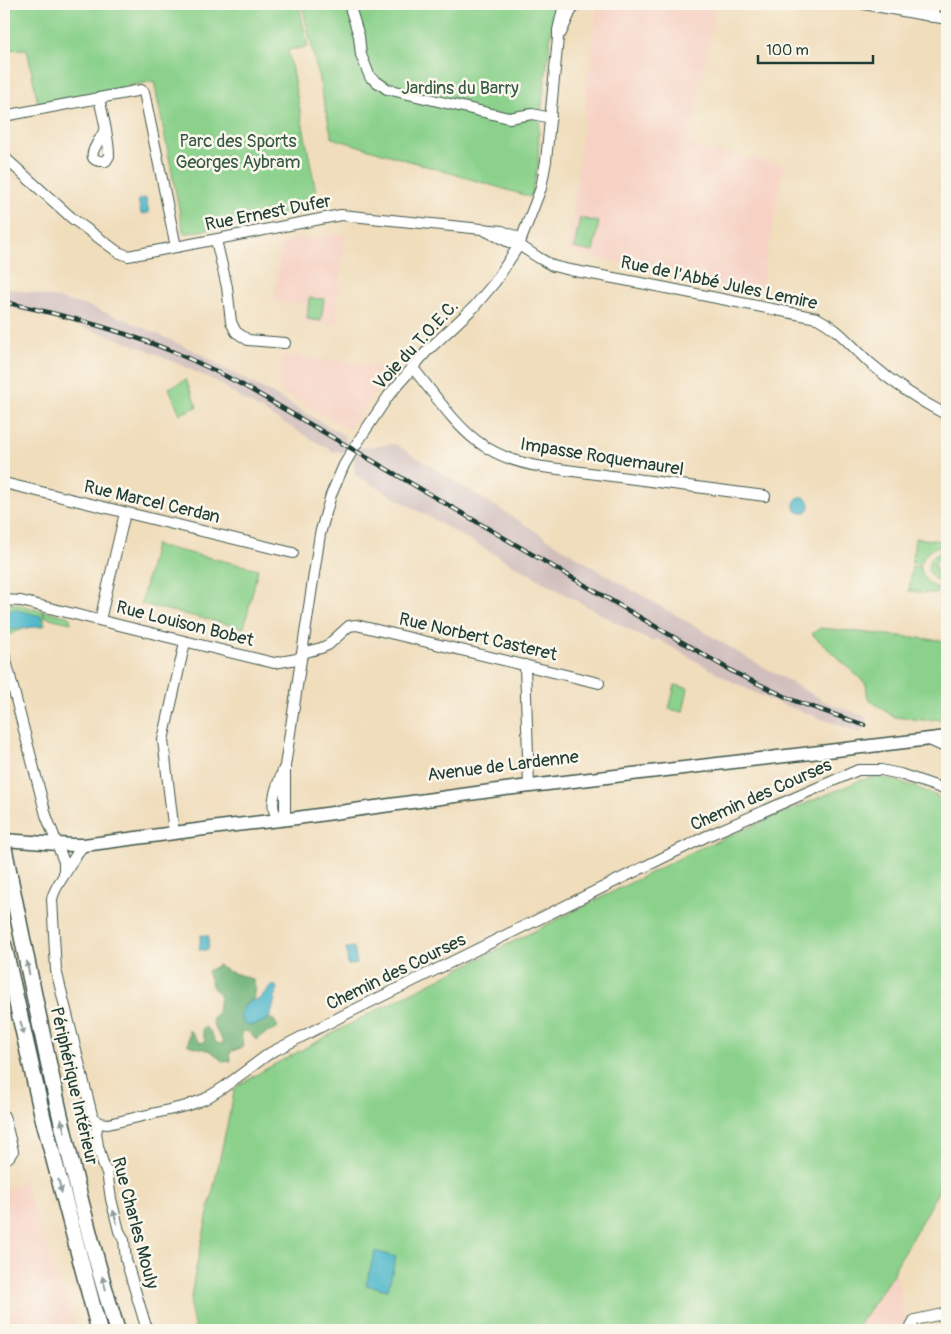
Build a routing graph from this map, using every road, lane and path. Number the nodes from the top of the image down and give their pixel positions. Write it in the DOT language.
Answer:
graph roads {
  1 [pos="349,4"];
  2 [pos="564,4"];
  3 [pos="574,4"];
  4 [pos="864,4"];
  5 [pos="935,4"];
  6 [pos="932,17"];
  7 [pos="947,19"];
  8 [pos="558,38"];
  9 [pos="99,98"];
  10 [pos="4,116"];
  11 [pos="551,118"];
  12 [pos="105,129"];
  13 [pos="4,157"];
  14 [pos="216,240"];
  15 [pos="519,245"];
  16 [pos="176,247"];
  17 [pos="285,342"];
  18 [pos="412,367"];
  19 [pos="947,415"];
  20 [pos="4,483"];
  21 [pos="765,496"];
  22 [pos="125,513"];
  23 [pos="293,553"];
  24 [pos="4,600"];
  25 [pos="100,620"];
  26 [pos="348,626"];
  27 [pos="185,642"];
  28 [pos="4,654"];
  29 [pos="302,656"];
  30 [pos="525,665"];
  31 [pos="599,683"];
  32 [pos="947,730"];
  33 [pos="947,737"];
  34 [pos="925,739"];
  35 [pos="947,748"];
  36 [pos="529,783"];
  37 [pos="947,790"];
  38 [pos="280,815"];
  39 [pos="173,829"];
  40 [pos="4,840"];
  41 [pos="69,844"];
  42 [pos="4,848"];
  43 [pos="63,875"];
  44 [pos="4,946"];
  45 [pos="4,1116"];
  46 [pos="98,1123"];
  47 [pos="4,1159"];
  48 [pos="947,1313"];
  49 [pos="99,1330"];
  50 [pos="117,1330"];
  51 [pos="147,1330"];
  52 [pos="912,1330"];
  1 -- 11 [label="street"];
  2 -- 8 [label="street, Voie du T.O.E.C."];
  3 -- 8 [label="street, Voie du T.O.E.C."];
  4 -- 6 [label="street"];
  5 -- 6 [label="street"];
  6 -- 7 [label="street"];
  8 -- 11 [label="street, Voie du T.O.E.C."];
  9 -- 10 [label="street"];
  9 -- 12 [label="street"];
  9 -- 16 [label="street"];
  11 -- 15 [label="street, Voie du T.O.E.C."];
  13 -- 16 [label="street, Rue Ernest Dufer"];
  14 -- 15 [label="street, Rue Ernest Dufer"];
  14 -- 16 [label="street, Rue Ernest Dufer"];
  14 -- 17 [label="street"];
  15 -- 18 [label="street, Voie du T.O.E.C."];
  15 -- 19 [label="street, Rue de l'Abbé Jules Lemire"];
  18 -- 21 [label="street, Impasse Roquemaurel"];
  18 -- 29 [label="street, Voie du T.O.E.C."];
  20 -- 22 [label="street, Rue Marcel Cerdan"];
  22 -- 23 [label="street, Rue Marcel Cerdan"];
  22 -- 25 [label="street"];
  24 -- 25 [label="street, Rue Louison Bobet"];
  25 -- 27 [label="street, Rue Louison Bobet"];
  26 -- 29 [label="street, Rue Louison Bobet"];
  26 -- 30 [label="street, Rue Norbert Casteret"];
  27 -- 29 [label="street, Rue Louison Bobet"];
  27 -- 39 [label="street"];
  28 -- 41 [label="street"];
  29 -- 38 [label="street, Voie du T.O.E.C."];
  30 -- 31 [label="street, Rue Norbert Casteret"];
  30 -- 36 [label="street"];
  32 -- 36 [label="main road, Avenue de Lardenne"];
  33 -- 34 [label="main road, Avenue de Lardenne"];
  34 -- 35 [label="street"];
  34 -- 36 [label="main road, Avenue de Lardenne"];
  36 -- 38 [label="main road, Avenue de Lardenne"];
  37 -- 46 [label="street, Chemin des Courses"];
  38 -- 39 [label="main road, Avenue de Lardenne"];
  39 -- 41 [label="main road, Avenue de Lardenne"];
  40 -- 41 [label="main road, Avenue de Lardenne"];
  41 -- 43 [label="street"];
  41 -- 43 [label="street"];
  50 -- 42 [label="highway, Périphérique Intérieur, one-way"];
  43 -- 46 [label="street"];
  44 -- 49 [label="highway, one-way"];
  45 -- 47 [label="street"];
  51 -- 46 [label="street, Rue Charles Mouly, one-way"];
  48 -- 52 [label="street"];
}
